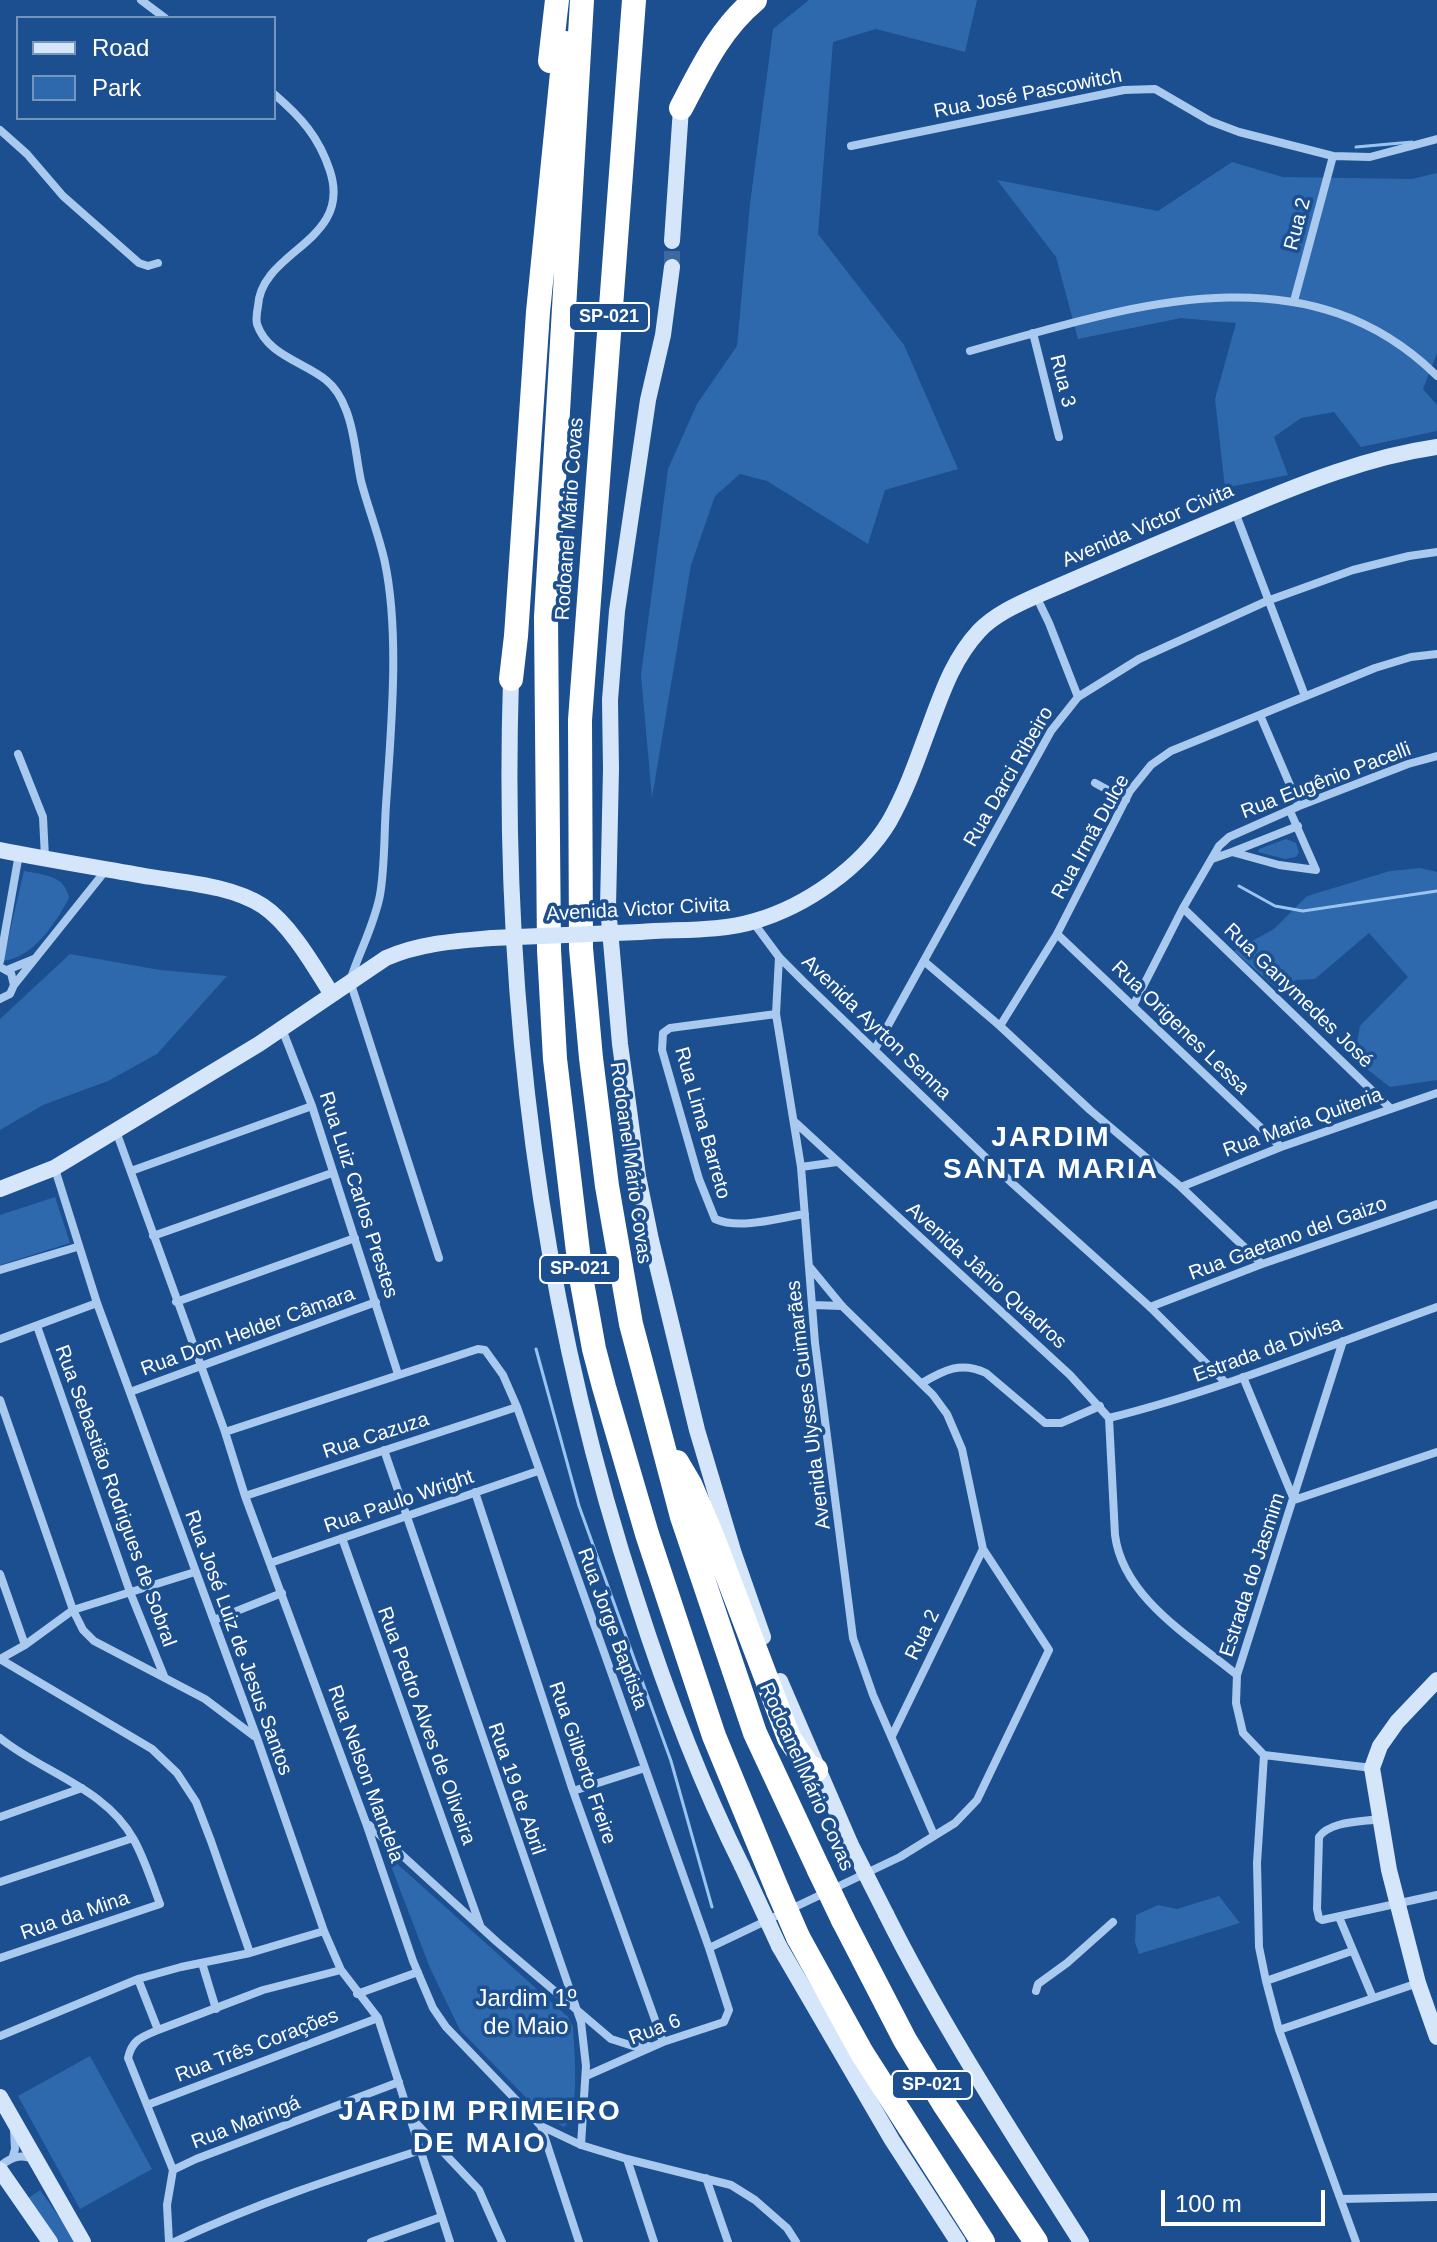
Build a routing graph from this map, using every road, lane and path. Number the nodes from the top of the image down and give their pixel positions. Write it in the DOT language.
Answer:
graph roads {
  1 [pos="141,0"];
  2 [pos="557,0"];
  3 [pos="579,0"];
  4 [pos="634,0"];
  5 [pos="729,0"];
  6 [pos="755,0"];
  7 [pos="162,16"];
  8 [pos="276,96"];
  9 [pos="681,108"];
  10 [pos="0,130"];
  11 [pos="1437,139"];
  12 [pos="851,146"];
  13 [pos="1333,156"];
  14 [pos="672,241"];
  15 [pos="158,263"];
  16 [pos="672,267"];
  17 [pos="1294,301"];
  18 [pos="1033,333"];
  19 [pos="970,351"];
  20 [pos="1437,376"];
  21 [pos="1059,437"];
  22 [pos="1437,447"];
  23 [pos="1235,511"];
  24 [pos="1437,552"];
  25 [pos="1036,596"];
  26 [pos="1267,601"];
  27 [pos="1437,654"];
  28 [pos="511,679"];
  29 [pos="1305,696"];
  30 [pos="1078,697"];
  31 [pos="1260,715"];
  32 [pos="18,754"];
  33 [pos="1437,756"];
  34 [pos="1095,783"];
  35 [pos="1126,800"];
  36 [pos="1295,808"];
  37 [pos="1298,826"];
  38 [pos="0,850"];
  39 [pos="1232,852"];
  40 [pos="19,854"];
  41 [pos="45,858"];
  42 [pos="1211,859"];
  43 [pos="107,870"];
  44 [pos="1183,908"];
  45 [pos="753,922"];
  46 [pos="1057,934"];
  47 [pos="779,957"];
  48 [pos="34,959"];
  49 [pos="0,961"];
  50 [pos="925,962"];
  51 [pos="4,968"];
  52 [pos="350,981"];
  53 [pos="14,985"];
  54 [pos="331,993"];
  55 [pos="0,999"];
  56 [pos="1134,1004"];
  57 [pos="776,1014"];
  58 [pos="1000,1026"];
  59 [pos="281,1028"];
  60 [pos="875,1049"];
  61 [pos="1437,1093"];
  62 [pos="312,1106"];
  63 [pos="1390,1108"];
  64 [pos="796,1123"];
  65 [pos="116,1131"];
  66 [pos="1281,1147"];
  67 [pos="837,1162"];
  68 [pos="801,1167"];
  69 [pos="54,1168"];
  70 [pos="131,1171"];
  71 [pos="332,1173"];
  72 [pos="1181,1187"];
  73 [pos="0,1189"];
  74 [pos="1437,1204"];
  75 [pos="805,1214"];
  76 [pos="153,1236"];
  77 [pos="355,1238"];
  78 [pos="77,1247"];
  79 [pos="439,1258"];
  80 [pos="1262,1264"];
  81 [pos="809,1266"];
  82 [pos="0,1270"];
  83 [pos="176,1302"];
  84 [pos="376,1302"];
  85 [pos="97,1303"];
  86 [pos="813,1305"];
  87 [pos="842,1306"];
  88 [pos="1150,1307"];
  89 [pos="1437,1307"];
  90 [pos="37,1326"];
  91 [pos="1,1336"];
  92 [pos="1343,1341"];
  93 [pos="201,1366"];
  94 [pos="398,1374"];
  95 [pos="1243,1377"];
  96 [pos="922,1383"];
  97 [pos="1226,1383"];
  98 [pos="130,1392"];
  99 [pos="0,1400"];
  100 [pos="1100,1406"];
  101 [pos="517,1407"];
  102 [pos="1109,1418"];
  103 [pos="659,1431"];
  104 [pos="225,1432"];
  105 [pos="384,1450"];
  106 [pos="1437,1452"];
  107 [pos="538,1471"];
  108 [pos="475,1492"];
  109 [pos="245,1496"];
  110 [pos="1294,1500"];
  111 [pos="408,1515"];
  112 [pos="342,1538"];
  113 [pos="983,1549"];
  114 [pos="270,1563"];
  115 [pos="195,1572"];
  116 [pos="0,1574"];
  117 [pos="130,1592"];
  118 [pos="282,1593"];
  119 [pos="73,1610"];
  120 [pos="214,1620"];
  121 [pos="25,1645"];
  122 [pos="0,1659"];
  123 [pos="1237,1675"];
  124 [pos="164,1676"];
  125 [pos="1437,1680"];
  126 [pos="892,1736"];
  127 [pos="257,1738"];
  128 [pos="2,1741"];
  129 [pos="1264,1755"];
  130 [pos="645,1768"];
  131 [pos="1372,1768"];
  132 [pos="816,1770"];
  133 [pos="82,1788"];
  134 [pos="573,1791"];
  135 [pos="0,1817"];
  136 [pos="1380,1819"];
  137 [pos="366,1823"];
  138 [pos="934,1835"];
  139 [pos="133,1838"];
  140 [pos="0,1882"];
  141 [pos="1437,1895"];
  142 [pos="1398,1903"];
  143 [pos="1339,1917"];
  144 [pos="1113,1922"];
  145 [pos="480,1925"];
  146 [pos="324,1931"];
  147 [pos="788,1941"];
  148 [pos="709,1948"];
  149 [pos="1352,1951"];
  150 [pos="250,1953"];
  151 [pos="0,1958"];
  152 [pos="202,1963"];
  153 [pos="341,1970"];
  154 [pos="418,1972"];
  155 [pos="138,1979"];
  156 [pos="1266,1981"];
  157 [pos="1418,1983"];
  158 [pos="1036,1991"];
  159 [pos="357,1994"];
  160 [pos="1373,1998"];
  161 [pos="576,2008"];
  162 [pos="216,2009"];
  163 [pos="729,2010"];
  164 [pos="378,2018"];
  165 [pos="158,2030"];
  166 [pos="1279,2030"];
  167 [pos="0,2036"];
  168 [pos="1437,2037"];
  169 [pos="659,2044"];
  170 [pos="586,2076"];
  171 [pos="399,2082"];
  172 [pos="0,2097"];
  173 [pos="147,2105"];
  174 [pos="11,2116"];
  175 [pos="411,2118"];
  176 [pos="541,2126"];
  177 [pos="581,2145"];
  178 [pos="421,2150"];
  179 [pos="13,2156"];
  180 [pos="627,2159"];
  181 [pos="37,2161"];
  182 [pos="0,2168"];
  183 [pos="173,2170"];
  184 [pos="706,2178"];
  185 [pos="1437,2197"];
  186 [pos="1341,2199"];
  187 [pos="441,2217"];
  188 [pos="375,2241"];
  189 [pos="50,2242"];
  190 [pos="83,2242"];
  191 [pos="171,2242"];
  192 [pos="450,2242"];
  193 [pos="502,2242"];
  194 [pos="579,2242"];
  195 [pos="654,2242"];
  196 [pos="728,2242"];
  197 [pos="796,2242"];
  198 [pos="958,2242"];
  199 [pos="983,2242"];
  200 [pos="1036,2242"];
  201 [pos="1081,2242"];
  202 [pos="1356,2242"];
  1 -- 7 [label="street"];
  2 -- 28 [label="highway"];
  3 -- 28 [label="highway"];
  3 -- 147 [label="highway, Rodoanel Mário Covas / SP-021, bridge"];
  4 -- 103 [label="highway, Rodoanel Mário Covas / SP-021"];
  5 -- 9 [label="highway"];
  6 -- 9 [label="highway"];
  8 -- 52 [label="street"];
  9 -- 14 [label="main road"];
  10 -- 15 [label="street"];
  11 -- 13 [label="street, Rua José Pascowitch"];
  12 -- 13 [label="street, Rua José Pascowitch"];
  13 -- 17 [label="street, Rua 2"];
  16 -- 132 [label="main road"];
  17 -- 18 [label="street"];
  17 -- 20 [label="street"];
  18 -- 19 [label="street"];
  18 -- 21 [label="street, Rua 3"];
  22 -- 23 [label="main road, Avenida Victor Civita"];
  23 -- 25 [label="main road, Avenida Victor Civita"];
  23 -- 26 [label="street"];
  24 -- 26 [label="street, Rua Darci Ribeiro"];
  25 -- 30 [label="street"];
  25 -- 45 [label="main road, Avenida Victor Civita"];
  26 -- 29 [label="street"];
  26 -- 30 [label="street, Rua Darci Ribeiro"];
  27 -- 29 [label="street, Rua Irmã Dulce"];
  28 -- 147 [label="main road, bridge"];
  29 -- 31 [label="street, Rua Irmã Dulce"];
  30 -- 50 [label="street, Rua Darci Ribeiro"];
  31 -- 35 [label="street, Rua Irmã Dulce"];
  31 -- 36 [label="street"];
  32 -- 41 [label="street"];
  33 -- 36 [label="street, Rua Eugênio Pacelli"];
  34 -- 35 [label="street"];
  35 -- 46 [label="street, Rua Irmã Dulce"];
  36 -- 37 [label="street"];
  36 -- 42 [label="street, Rua Eugênio Pacelli"];
  37 -- 39 [label="street"];
  37 -- 39 [label="street"];
  38 -- 40 [label="main road"];
  39 -- 42 [label="street"];
  40 -- 41 [label="main road"];
  40 -- 49 [label="street"];
  41 -- 43 [label="main road"];
  42 -- 44 [label="street, Rua Eugênio Pacelli"];
  43 -- 48 [label="street"];
  43 -- 54 [label="main road"];
  44 -- 56 [label="street, Rua Eugênio Pacelli"];
  44 -- 63 [label="street, Rua Ganymedes José"];
  45 -- 47 [label="street, Avenida Ayrton Senna"];
  45 -- 52 [label="main road, Avenida Victor Civita, bridge"];
  46 -- 56 [label="street, Rua Origenes Lessa"];
  46 -- 58 [label="street, Rua Irmã Dulce"];
  47 -- 57 [label="street, Avenida Ulysses Guimarães"];
  47 -- 60 [label="street, Avenida Ayrton Senna"];
  48 -- 51 [label="street"];
  48 -- 53 [label="street"];
  50 -- 58 [label="street"];
  50 -- 60 [label="street, Rua Darci Ribeiro"];
  51 -- 53 [label="street"];
  52 -- 54 [label="main road, Avenida Victor Civita"];
  52 -- 79 [label="street"];
  53 -- 55 [label="street"];
  54 -- 59 [label="main road, Avenida Victor Civita"];
  56 -- 66 [label="street, Rua Origenes Lessa"];
  57 -- 64 [label="street, Avenida Ulysses Guimarães"];
  57 -- 75 [label="street, Rua Lima Barreto"];
  58 -- 72 [label="street"];
  59 -- 62 [label="street, Rua Luiz Carlos Prestes"];
  59 -- 65 [label="main road, Avenida Victor Civita"];
  60 -- 88 [label="street, Avenida Ayrton Senna"];
  61 -- 63 [label="street, Rua Maria Quiteria"];
  62 -- 70 [label="street"];
  62 -- 71 [label="street, Rua Luiz Carlos Prestes"];
  63 -- 66 [label="street, Rua Maria Quiteria"];
  64 -- 67 [label="street, Avenida Jânio Quadros"];
  64 -- 68 [label="street, Avenida Ulysses Guimarães"];
  65 -- 69 [label="main road, Avenida Victor Civita"];
  65 -- 70 [label="street, Rua Nelson Mandela"];
  66 -- 72 [label="street, Rua Maria Quiteria"];
  67 -- 68 [label="street"];
  67 -- 100 [label="street, Avenida Jânio Quadros"];
  68 -- 75 [label="street, Avenida Ulysses Guimarães"];
  69 -- 73 [label="main road, Avenida Victor Civita"];
  69 -- 78 [label="street, Rua José Luiz de Jesus Santos"];
  70 -- 76 [label="street, Rua Nelson Mandela"];
  71 -- 76 [label="street"];
  71 -- 77 [label="street, Rua Luiz Carlos Prestes"];
  72 -- 80 [label="street"];
  74 -- 80 [label="street, Rua Gaetano del Gaizo"];
  75 -- 81 [label="street, Avenida Ulysses Guimarães"];
  76 -- 83 [label="street, Rua Nelson Mandela"];
  77 -- 83 [label="street"];
  77 -- 84 [label="street, Rua Luiz Carlos Prestes"];
  78 -- 82 [label="street"];
  78 -- 85 [label="street, Rua José Luiz de Jesus Santos"];
  80 -- 88 [label="street, Rua Gaetano del Gaizo"];
  81 -- 86 [label="street, Avenida Ulysses Guimarães"];
  81 -- 87 [label="street"];
  83 -- 93 [label="street, Rua Nelson Mandela"];
  84 -- 93 [label="street, Rua Dom Helder Câmara"];
  84 -- 94 [label="street, Rua Luiz Carlos Prestes"];
  85 -- 90 [label="street"];
  85 -- 98 [label="street, Rua José Luiz de Jesus Santos"];
  86 -- 87 [label="street"];
  86 -- 126 [label="street, Avenida Ulysses Guimarães"];
  87 -- 96 [label="street"];
  88 -- 97 [label="street, Avenida Ayrton Senna"];
  89 -- 92 [label="street, Estrada da Divisa"];
  90 -- 91 [label="street"];
  90 -- 117 [label="street, Rua Sebastião Rodrigues de Sobral"];
  92 -- 95 [label="street, Estrada da Divisa"];
  92 -- 110 [label="street, Estrada do Jasmim"];
  93 -- 98 [label="street, Rua Dom Helder Câmara"];
  93 -- 104 [label="street, Rua Nelson Mandela"];
  94 -- 101 [label="street, Rua Jorge Baptista"];
  94 -- 104 [label="street"];
  95 -- 97 [label="street, Estrada da Divisa"];
  95 -- 110 [label="street"];
  96 -- 100 [label="street"];
  96 -- 113 [label="street"];
  97 -- 102 [label="street, Estrada da Divisa"];
  98 -- 115 [label="street, Rua José Luiz de Jesus Santos"];
  99 -- 119 [label="street"];
  100 -- 102 [label="street, Avenida Jânio Quadros"];
  101 -- 105 [label="street, Rua Cazuza"];
  101 -- 107 [label="street, Rua Jorge Baptista"];
  102 -- 123 [label="street"];
  103 -- 132 [label="highway"];
  103 -- 200 [label="highway, Rodoanel Mário Covas / SP-021, bridge"];
  104 -- 109 [label="street, Rua Nelson Mandela"];
  105 -- 109 [label="street, Rua Cazuza"];
  105 -- 111 [label="street, Rua 19 de Abril"];
  106 -- 110 [label="street"];
  107 -- 108 [label="street, Rua Paulo Wright"];
  107 -- 130 [label="street, Rua Jorge Baptista"];
  108 -- 111 [label="street, Rua Paulo Wright"];
  108 -- 134 [label="street, Rua Gilberto Freire"];
  109 -- 114 [label="street, Rua Nelson Mandela"];
  110 -- 123 [label="street, Estrada do Jasmim"];
  111 -- 112 [label="street, Rua Paulo Wright"];
  111 -- 161 [label="street, Rua 19 de Abril"];
  112 -- 114 [label="street, Rua Paulo Wright"];
  112 -- 145 [label="street, Rua Pedro Alves de Oliveira"];
  113 -- 126 [label="street, Rua 2"];
  113 -- 138 [label="street"];
  114 -- 118 [label="street, Rua Nelson Mandela"];
  115 -- 117 [label="street"];
  115 -- 120 [label="street, Rua José Luiz de Jesus Santos"];
  116 -- 121 [label="street"];
  117 -- 119 [label="street"];
  117 -- 124 [label="street, Rua Sebastião Rodrigues de Sobral"];
  118 -- 120 [label="street"];
  118 -- 137 [label="street, Rua Nelson Mandela"];
  119 -- 121 [label="street"];
  119 -- 124 [label="street"];
  120 -- 127 [label="street, Rua José Luiz de Jesus Santos"];
  121 -- 122 [label="street"];
  122 -- 150 [label="street"];
  123 -- 129 [label="street, Estrada do Jasmim"];
  124 -- 127 [label="street"];
  125 -- 131 [label="main road"];
  126 -- 138 [label="street, Avenida Ulysses Guimarães"];
  127 -- 146 [label="street, Rua José Luiz de Jesus Santos"];
  128 -- 133 [label="street"];
  129 -- 131 [label="street"];
  129 -- 156 [label="street"];
  130 -- 134 [label="street"];
  130 -- 148 [label="street, Rua Jorge Baptista"];
  131 -- 136 [label="main road"];
  132 -- 201 [label="main road, bridge"];
  133 -- 135 [label="street"];
  133 -- 139 [label="street"];
  134 -- 169 [label="street, Rua Gilberto Freire"];
  136 -- 142 [label="main road"];
  136 -- 143 [label="street"];
  137 -- 145 [label="street"];
  137 -- 154 [label="street, Rua Nelson Mandela"];
  138 -- 148 [label="street"];
  139 -- 140 [label="street"];
  139 -- 151 [label="street, Rua da Mina"];
  141 -- 142 [label="street"];
  142 -- 143 [label="street"];
  142 -- 157 [label="main road"];
  143 -- 149 [label="street"];
  144 -- 158 [label="street"];
  145 -- 161 [label="street"];
  146 -- 150 [label="street"];
  146 -- 153 [label="street, Rua José Luiz de Jesus Santos"];
  147 -- 198 [label="main road"];
  147 -- 199 [label="highway, Rodoanel Mário Covas / SP-021"];
  148 -- 163 [label="street, Rua Jorge Baptista"];
  149 -- 156 [label="street"];
  149 -- 160 [label="street"];
  150 -- 152 [label="street"];
  152 -- 155 [label="street"];
  152 -- 162 [label="street"];
  153 -- 159 [label="street, Rua José Luiz de Jesus Santos"];
  153 -- 162 [label="street"];
  154 -- 159 [label="street"];
  154 -- 176 [label="street, Rua Nelson Mandela"];
  155 -- 165 [label="street"];
  155 -- 167 [label="street"];
  156 -- 166 [label="street"];
  157 -- 160 [label="street"];
  157 -- 168 [label="main road"];
  159 -- 164 [label="street, Rua José Luiz de Jesus Santos"];
  160 -- 166 [label="street"];
  161 -- 169 [label="street"];
  161 -- 170 [label="street, Rua 19 de Abril"];
  162 -- 165 [label="street"];
  163 -- 169 [label="street, Rua 6"];
  164 -- 171 [label="street, Rua José Luiz de Jesus Santos"];
  164 -- 173 [label="street, Rua Três Corações"];
  165 -- 173 [label="street"];
  166 -- 186 [label="street"];
  169 -- 170 [label="street, Rua 6"];
  170 -- 177 [label="street, Rua 19 de Abril"];
  171 -- 175 [label="street, Rua José Luiz de Jesus Santos"];
  171 -- 183 [label="street, Rua Maringá"];
  172 -- 174 [label="main road"];
  173 -- 183 [label="street"];
  174 -- 179 [label="street"];
  174 -- 181 [label="main road"];
  175 -- 178 [label="street, Rua José Luiz de Jesus Santos"];
  175 -- 193 [label="street"];
  176 -- 177 [label="street, Rua Nelson Mandela"];
  176 -- 194 [label="street"];
  177 -- 180 [label="street, Rua Nelson Mandela"];
  178 -- 187 [label="street, Rua José Luiz de Jesus Santos"];
  178 -- 191 [label="street"];
  179 -- 181 [label="street"];
  179 -- 182 [label="street"];
  180 -- 184 [label="street, Rua Nelson Mandela"];
  180 -- 195 [label="street"];
  181 -- 190 [label="main road"];
  182 -- 189 [label="main road"];
  183 -- 191 [label="street, Rua Maringá"];
  184 -- 196 [label="street"];
  184 -- 197 [label="street, Rua Nelson Mandela"];
  185 -- 186 [label="street"];
  186 -- 202 [label="street"];
  187 -- 188 [label="street"];
  187 -- 192 [label="street, Rua José Luiz de Jesus Santos"];
}
